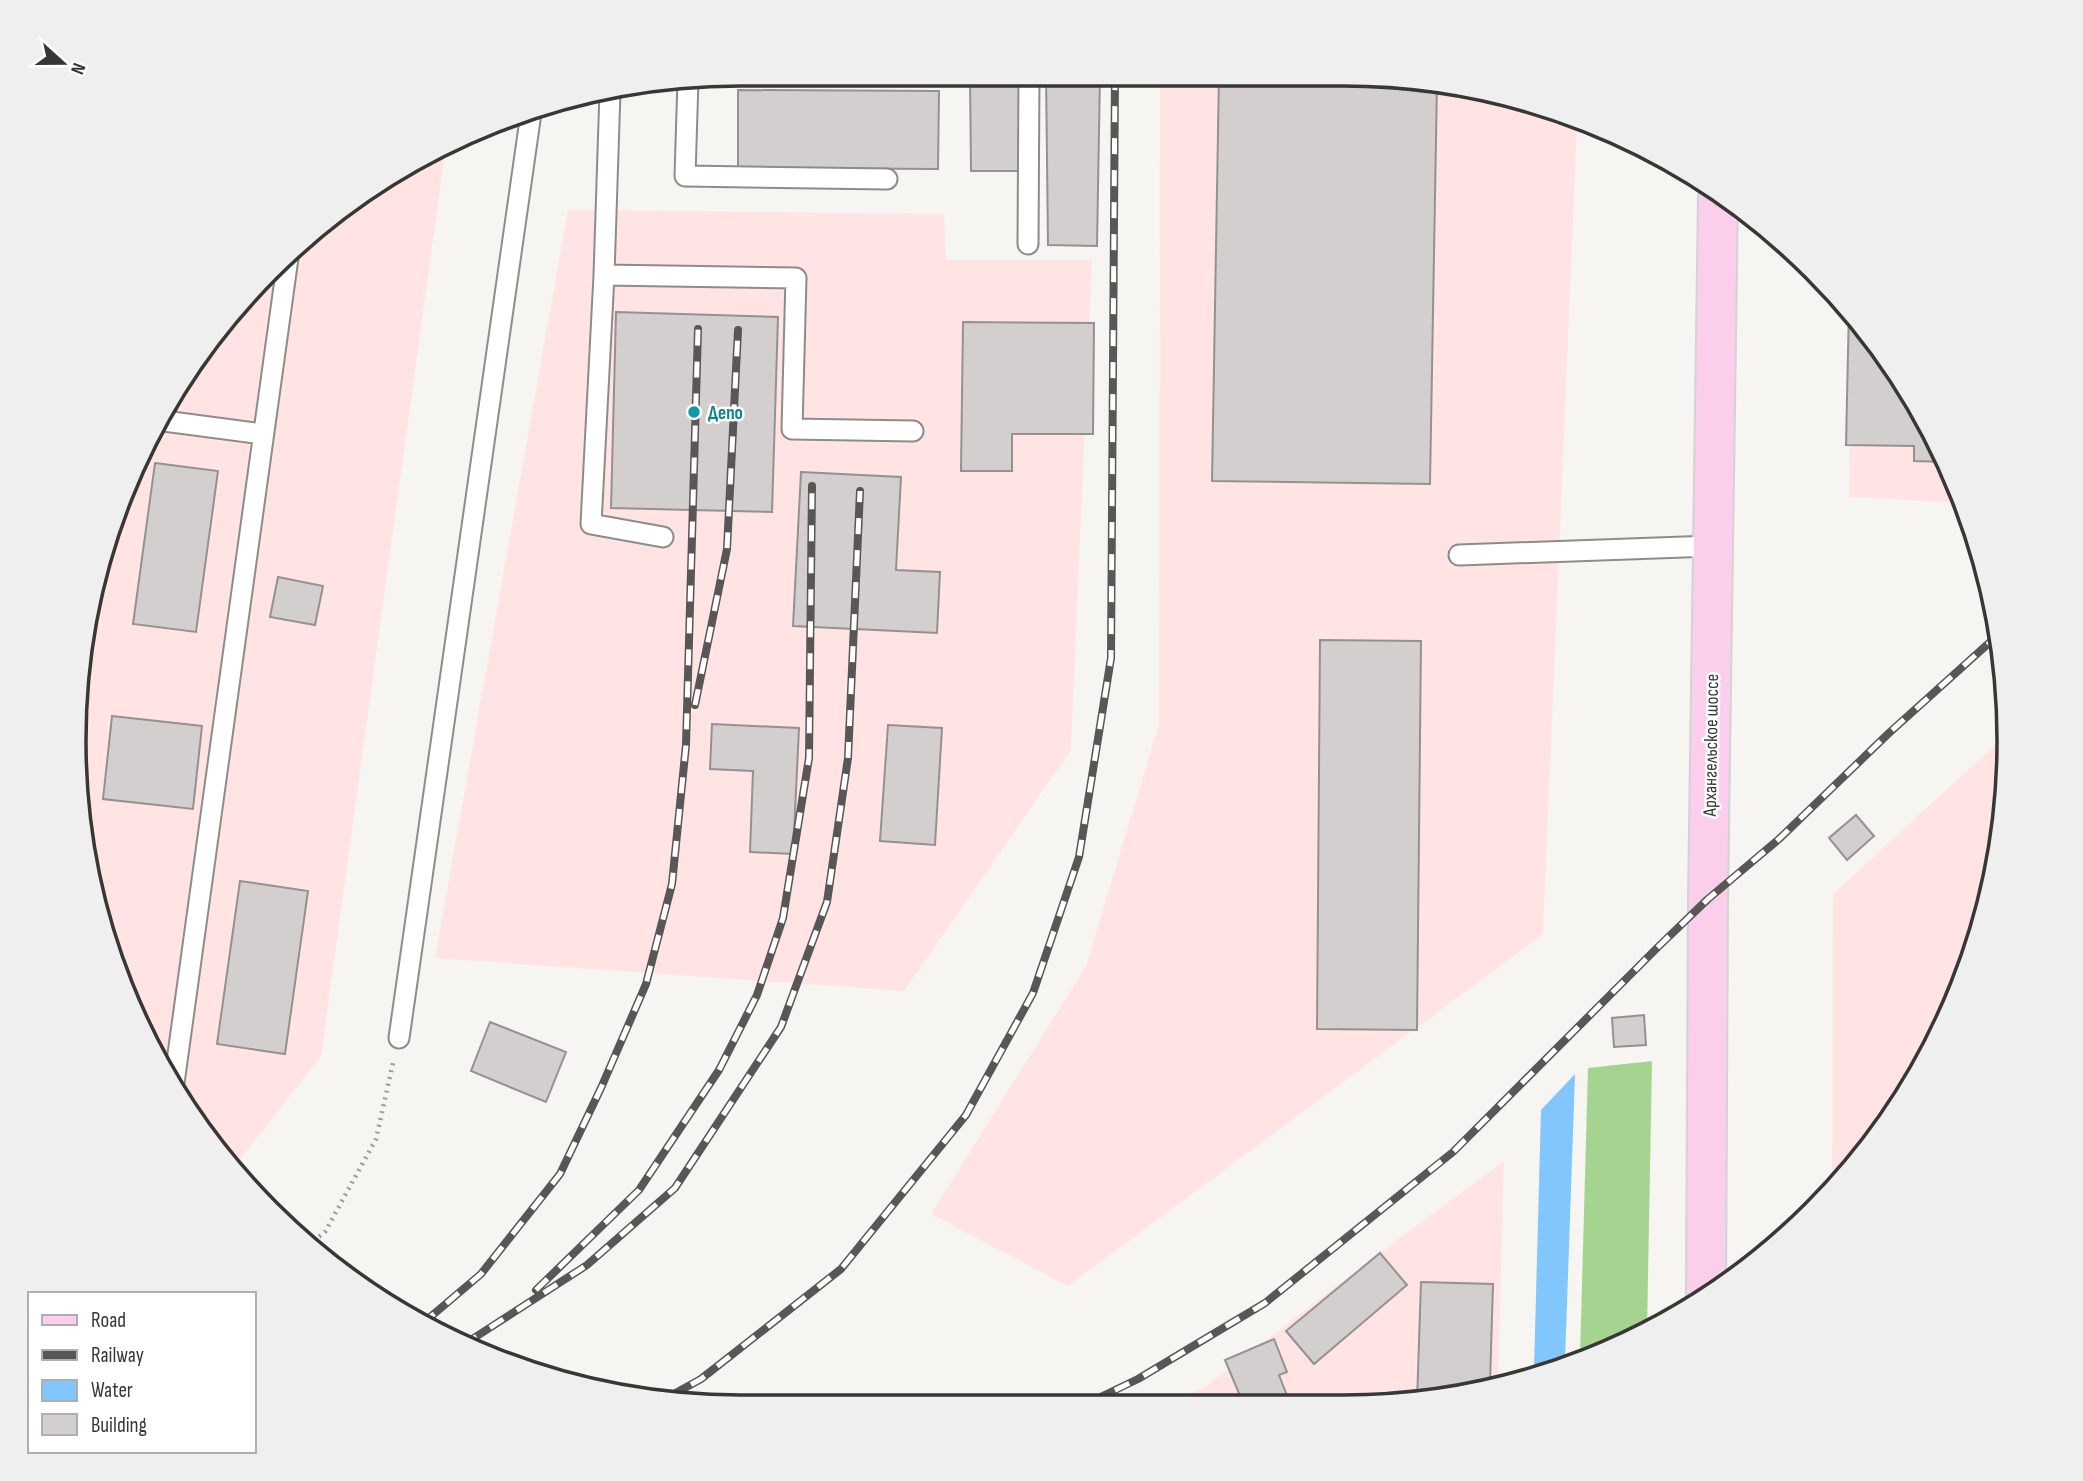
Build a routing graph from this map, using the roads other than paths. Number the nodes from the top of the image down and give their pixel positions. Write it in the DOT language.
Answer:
graph roads {
  1 [pos="1029,86"];
  2 [pos="688,88"];
  3 [pos="610,99"];
  4 [pos="530,120"];
  5 [pos="887,179"];
  6 [pos="1718,204"];
  7 [pos="1028,244"];
  8 [pos="286,270"];
  9 [pos="604,275"];
  10 [pos="168,422"];
  11 [pos="913,431"];
  12 [pos="263,434"];
  13 [pos="663,537"];
  14 [pos="1713,546"];
  15 [pos="1459,555"];
  16 [pos="399,1038"];
  17 [pos="176,1072"];
  18 [pos="1706,1285"];
  1 -- 7 [label="lane"];
  2 -- 5 [label="lane"];
  3 -- 9 [label="lane"];
  4 -- 16 [label="lane"];
  6 -- 14 [label="main road, Архангельское шоссе"];
  8 -- 12 [label="lane"];
  9 -- 11 [label="lane"];
  9 -- 13 [label="lane"];
  10 -- 12 [label="lane"];
  12 -- 17 [label="lane"];
  14 -- 15 [label="lane"];
  14 -- 18 [label="main road, Архангельское шоссе"];
}
